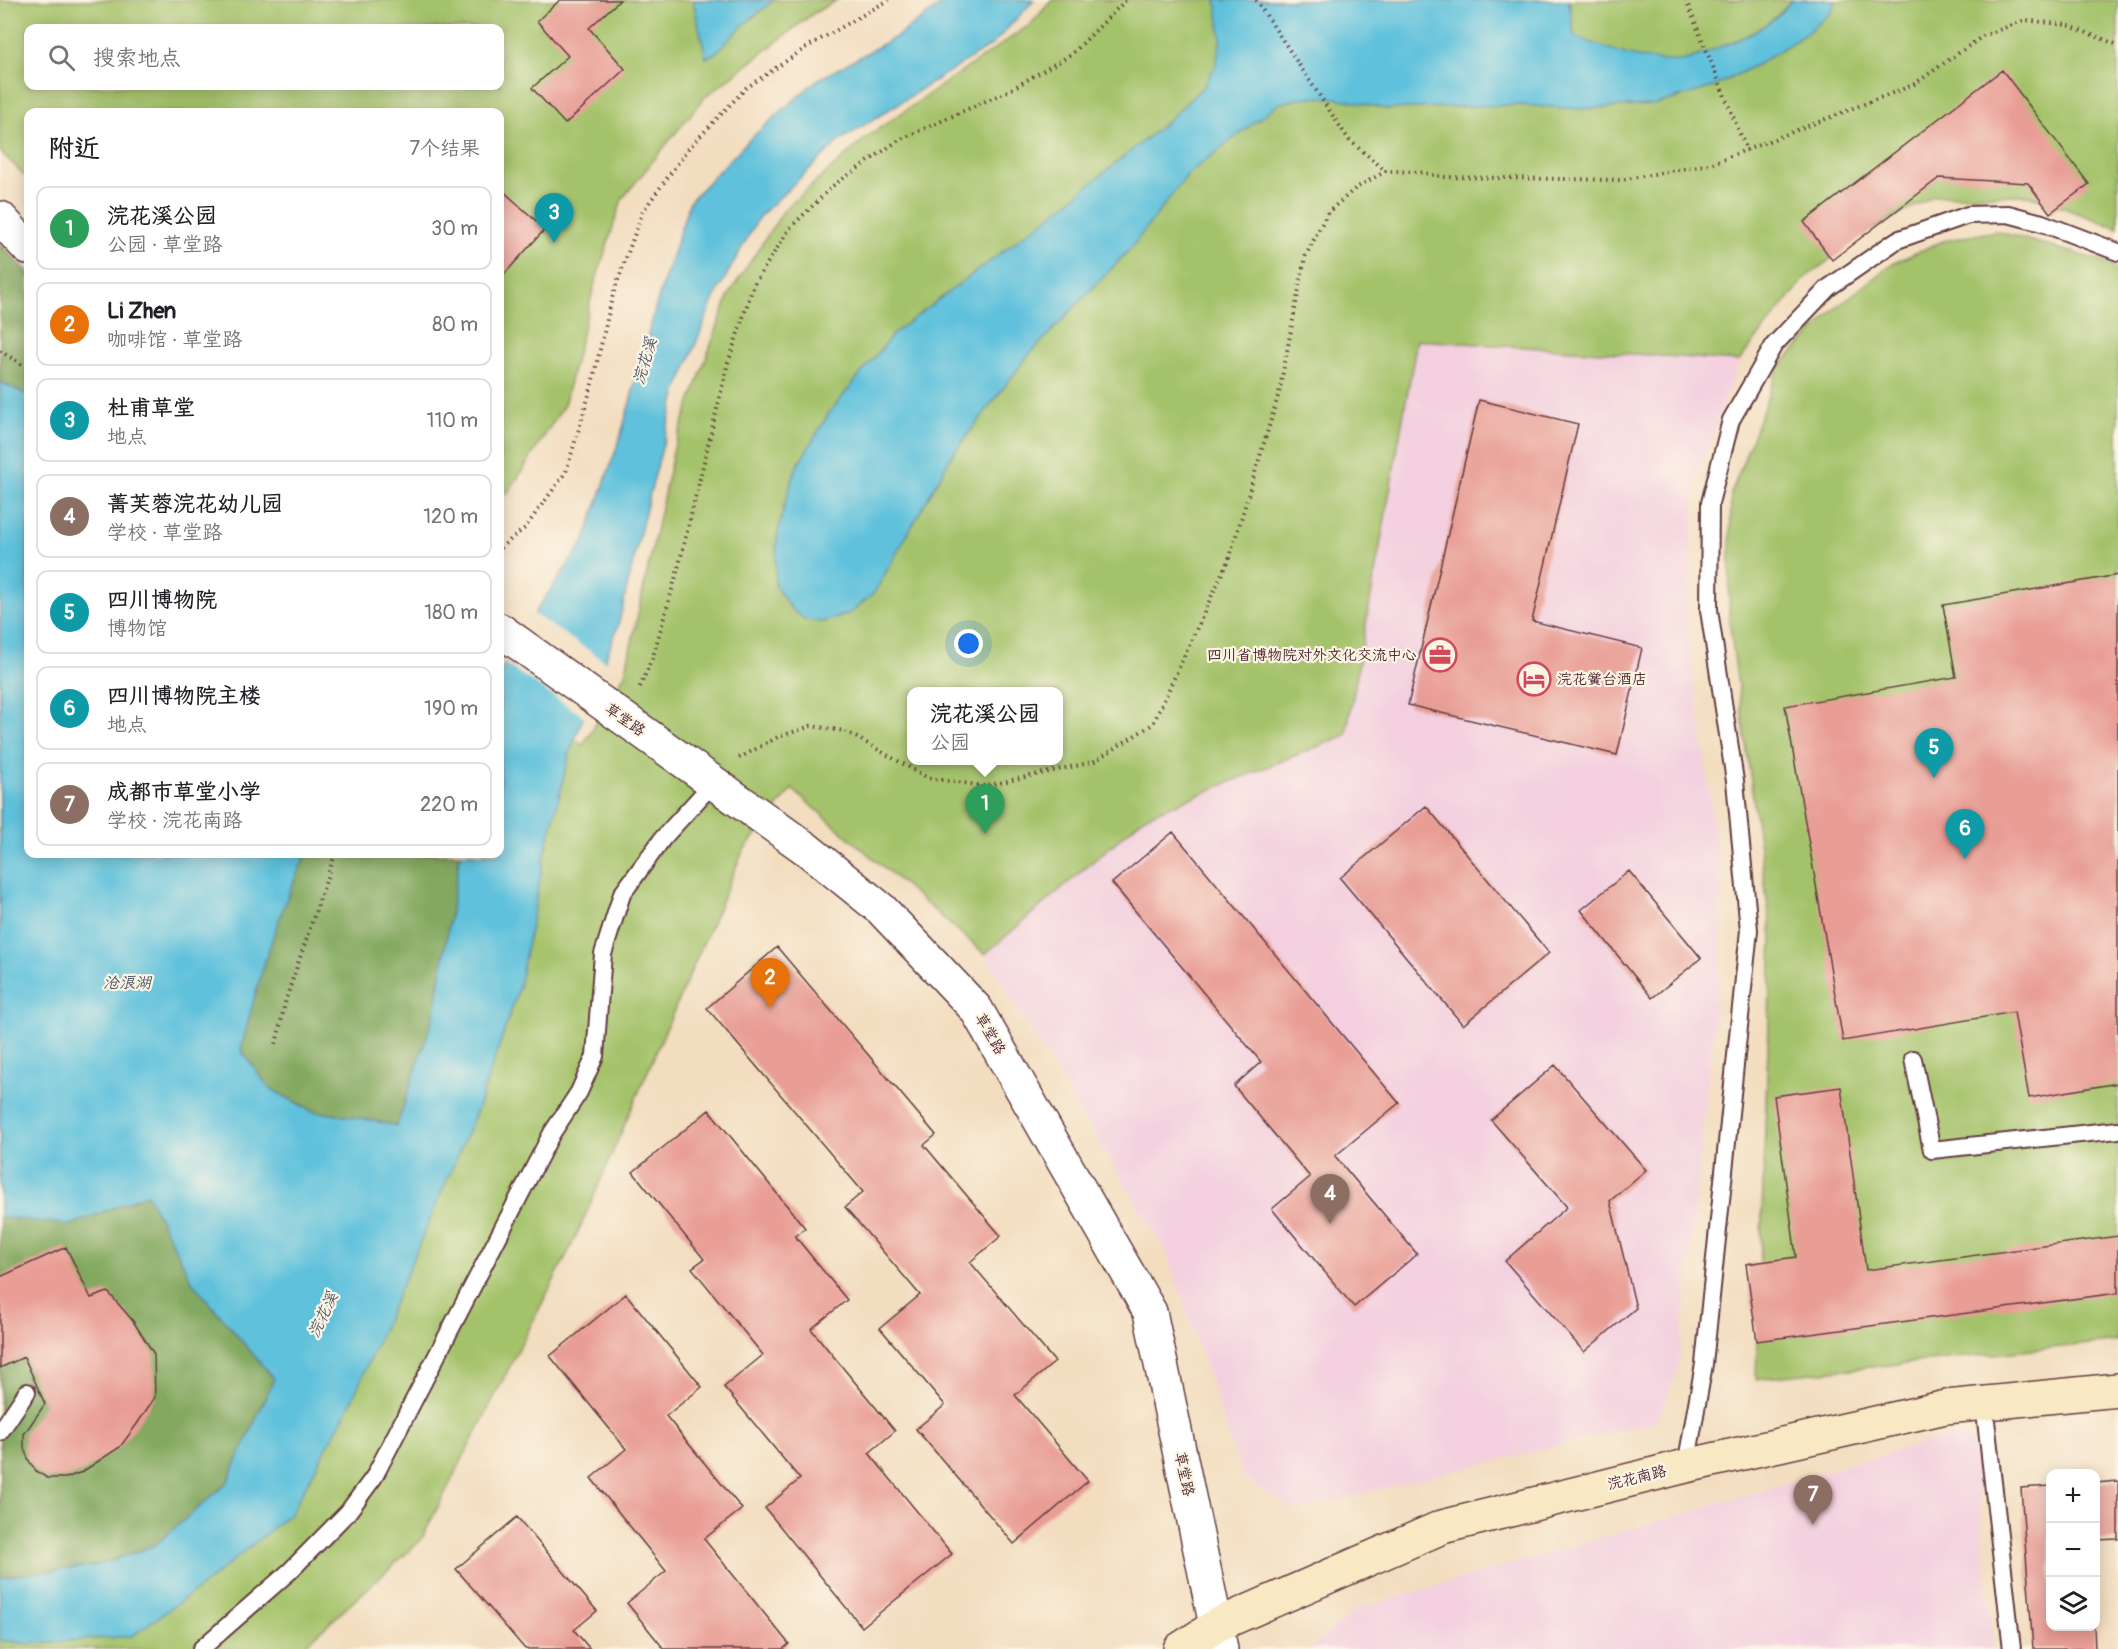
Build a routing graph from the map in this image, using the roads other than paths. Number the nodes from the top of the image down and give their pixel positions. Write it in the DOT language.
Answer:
graph roads {
  1 [pos="0,218"];
  2 [pos="24,244"];
  3 [pos="2118,252"];
  4 [pos="504,633"];
  5 [pos="714,782"];
  6 [pos="1913,1059"];
  7 [pos="2118,1130"];
  8 [pos="2118,1390"];
  9 [pos="27,1392"];
  10 [pos="1984,1403"];
  11 [pos="0,1432"];
  12 [pos="1686,1466"];
  13 [pos="1219,1637"];
  14 [pos="201,1649"];
  15 [pos="1180,1649"];
  16 [pos="2012,1649"];
  1 -- 2 [label="street"];
  3 -- 12 [label="lane"];
  4 -- 5 [label="street, 草堂路"];
  5 -- 13 [label="street, 草堂路"];
  5 -- 14 [label="lane"];
  6 -- 7 [label="lane"];
  8 -- 10 [label="street, 浣花南路"];
  9 -- 11 [label="lane"];
  10 -- 12 [label="street, 浣花南路"];
  10 -- 16 [label="lane"];
  12 -- 13 [label="street, 浣花南路"];
  13 -- 15 [label="street, 浣花南路"];
}
